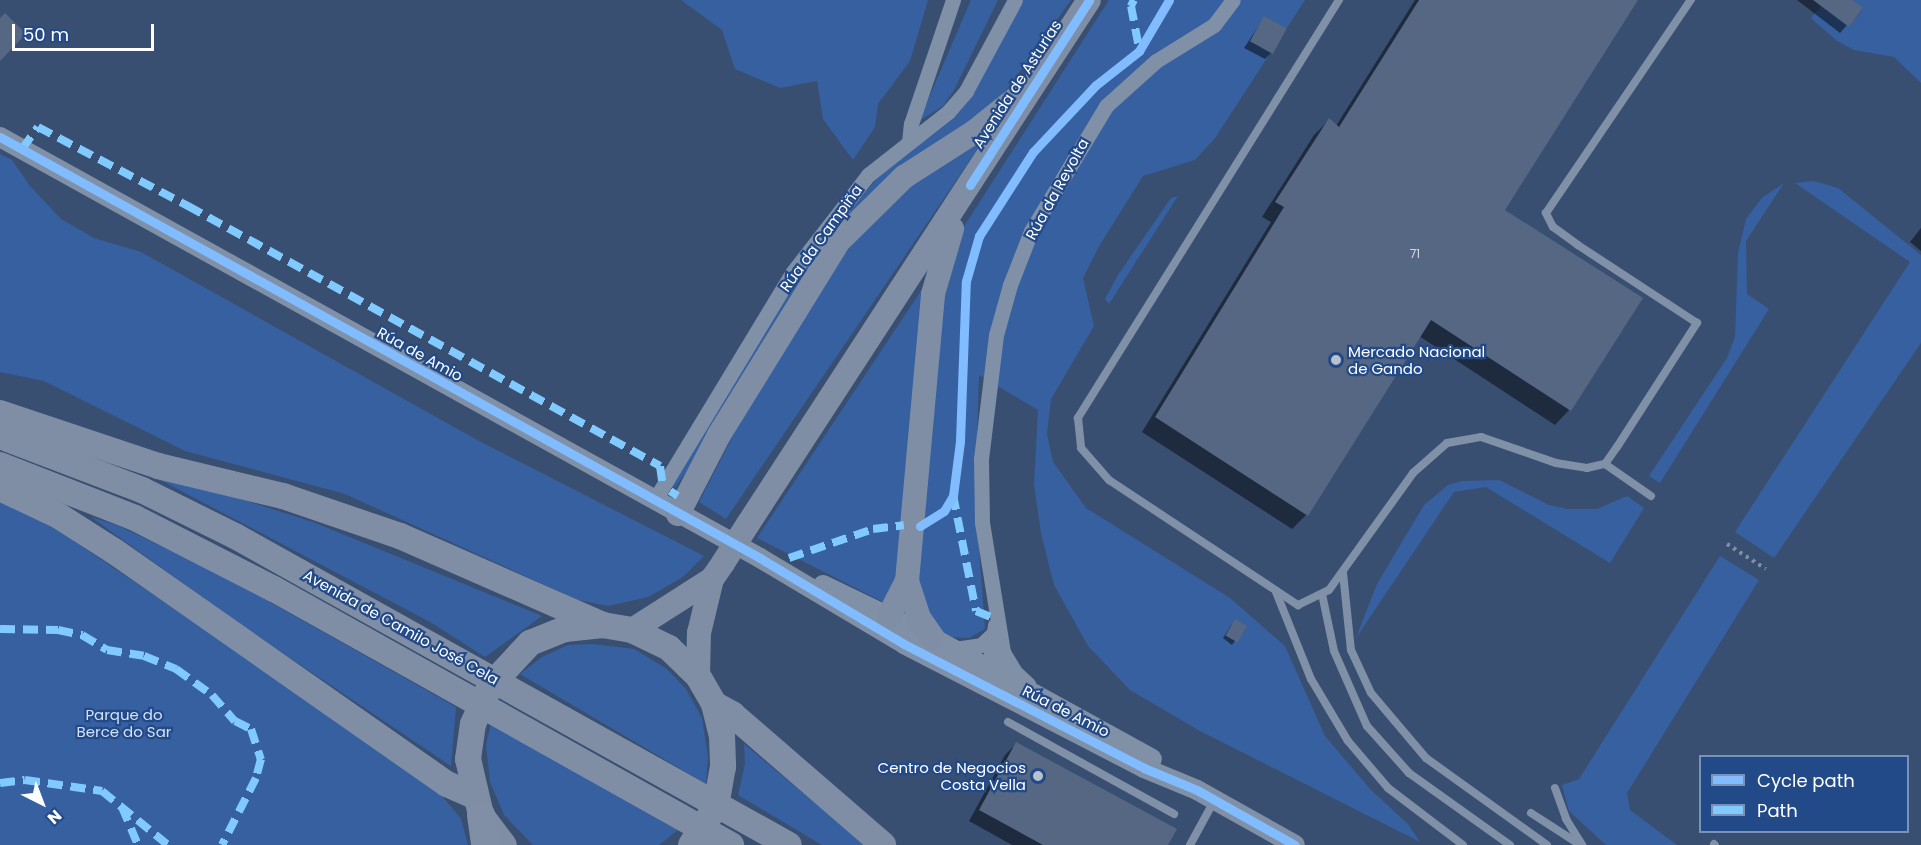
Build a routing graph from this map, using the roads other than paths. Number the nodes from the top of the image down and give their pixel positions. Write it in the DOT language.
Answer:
graph roads {
  1 [pos="953,0"];
  2 [pos="1015,0"];
  3 [pos="1089,0"];
  4 [pos="1233,0"];
  5 [pos="1340,0"];
  6 [pos="1691,0"];
  7 [pos="1035,83"];
  8 [pos="0,137"];
  9 [pos="909,142"];
  10 [pos="970,185"];
  11 [pos="0,413"];
  12 [pos="0,436"];
  13 [pos="1605,464"];
  14 [pos="0,465"];
  15 [pos="0,488"];
  16 [pos="1651,496"];
  17 [pos="654,501"];
  18 [pos="678,514"];
  19 [pos="760,558"];
  20 [pos="718,571"];
  21 [pos="1343,573"];
  22 [pos="907,581"];
  23 [pos="1275,590"];
  24 [pos="1322,594"];
  25 [pos="825,599"];
  26 [pos="889,616"];
  27 [pos="603,625"];
  28 [pos="995,626"];
  29 [pos="632,630"];
  30 [pos="928,646"];
  31 [pos="954,649"];
  32 [pos="1003,652"];
  33 [pos="994,670"];
  34 [pos="698,676"];
  35 [pos="1047,699"];
  36 [pos="714,704"];
  37 [pos="1008,722"];
  38 [pos="1059,724"];
  39 [pos="1555,788"];
  40 [pos="1197,790"];
  41 [pos="1215,800"];
  42 [pos="478,806"];
  43 [pos="1531,813"];
  44 [pos="1174,814"];
  45 [pos="485,845"];
  46 [pos="504,845"];
  47 [pos="691,845"];
  48 [pos="731,845"];
  49 [pos="789,845"];
  50 [pos="883,845"];
  51 [pos="1190,845"];
  52 [pos="1295,845"];
  53 [pos="1463,845"];
  54 [pos="1510,845"];
  55 [pos="1547,845"];
  56 [pos="1581,845"];
  1 -- 9 [label="street"];
  2 -- 9 [label="street, Rúa da Campiña"];
  3 -- 7 [label="main road, Avenida de Asturias"];
  4 -- 28 [label="street, Rúa da Revolta"];
  5 -- 23 [label="lane"];
  6 -- 13 [label="lane"];
  7 -- 10 [label="main road, Avenida de Asturias"];
  7 -- 18 [label="main road"];
  8 -- 17 [label="street, Rúa de Amio"];
  9 -- 17 [label="street, Rúa da Campiña"];
  10 -- 20 [label="main road, Avenida de Asturias, bridge"];
  10 -- 22 [label="main road"];
  11 -- 27 [label="highway"];
  12 -- 49 [label="highway, Avenida de Camilo José Cela"];
  13 -- 16 [label="lane"];
  13 -- 21 [label="lane"];
  14 -- 48 [label="highway, Avenida de Camilo José Cela"];
  15 -- 42 [label="highway"];
  17 -- 18 [label="street, Rúa de Amio"];
  18 -- 19 [label="street, Rúa de Amio"];
  19 -- 25 [label="street, Rúa de Amio"];
  19 -- 26 [label="street, Rúa de Amio"];
  20 -- 29 [label="main road"];
  20 -- 34 [label="main road"];
  21 -- 24 [label="lane"];
  21 -- 55 [label="lane"];
  22 -- 26 [label="main road"];
  22 -- 30 [label="main road"];
  23 -- 24 [label="lane"];
  23 -- 53 [label="lane"];
  24 -- 54 [label="lane"];
  25 -- 26 [label="street, Rúa de Amio"];
  25 -- 30 [label="street, Rúa de Amio"];
  26 -- 30 [label="street, Rúa de Amio"];
  27 -- 29 [label="highway"];
  27 -- 42 [label="highway, bridge"];
  28 -- 31 [label="street"];
  28 -- 32 [label="street, Rúa da Revolta"];
  28 -- 33 [label="street, Rúa da Revolta"];
  29 -- 34 [label="highway"];
  30 -- 31 [label="street, Rúa de Amio"];
  30 -- 33 [label="street, Rúa de Amio"];
  30 -- 38 [label="street, Rúa de Amio"];
  31 -- 33 [label="street, Rúa de Amio"];
  32 -- 33 [label="street"];
  32 -- 35 [label="street, Rúa de Amio"];
  33 -- 35 [label="street, Rúa de Amio"];
  33 -- 38 [label="street, Rúa de Amio"];
  34 -- 36 [label="highway"];
  35 -- 40 [label="street, Rúa de Amio"];
  36 -- 47 [label="highway, bridge"];
  36 -- 50 [label="highway"];
  37 -- 44 [label="lane"];
  38 -- 40 [label="street, Rúa de Amio"];
  39 -- 56 [label="lane"];
  40 -- 41 [label="street, Rúa de Amio"];
  41 -- 51 [label="lane"];
  41 -- 52 [label="street, Rúa de Amio"];
  42 -- 45 [label="highway"];
  42 -- 46 [label="highway"];
  43 -- 56 [label="lane"];
}
